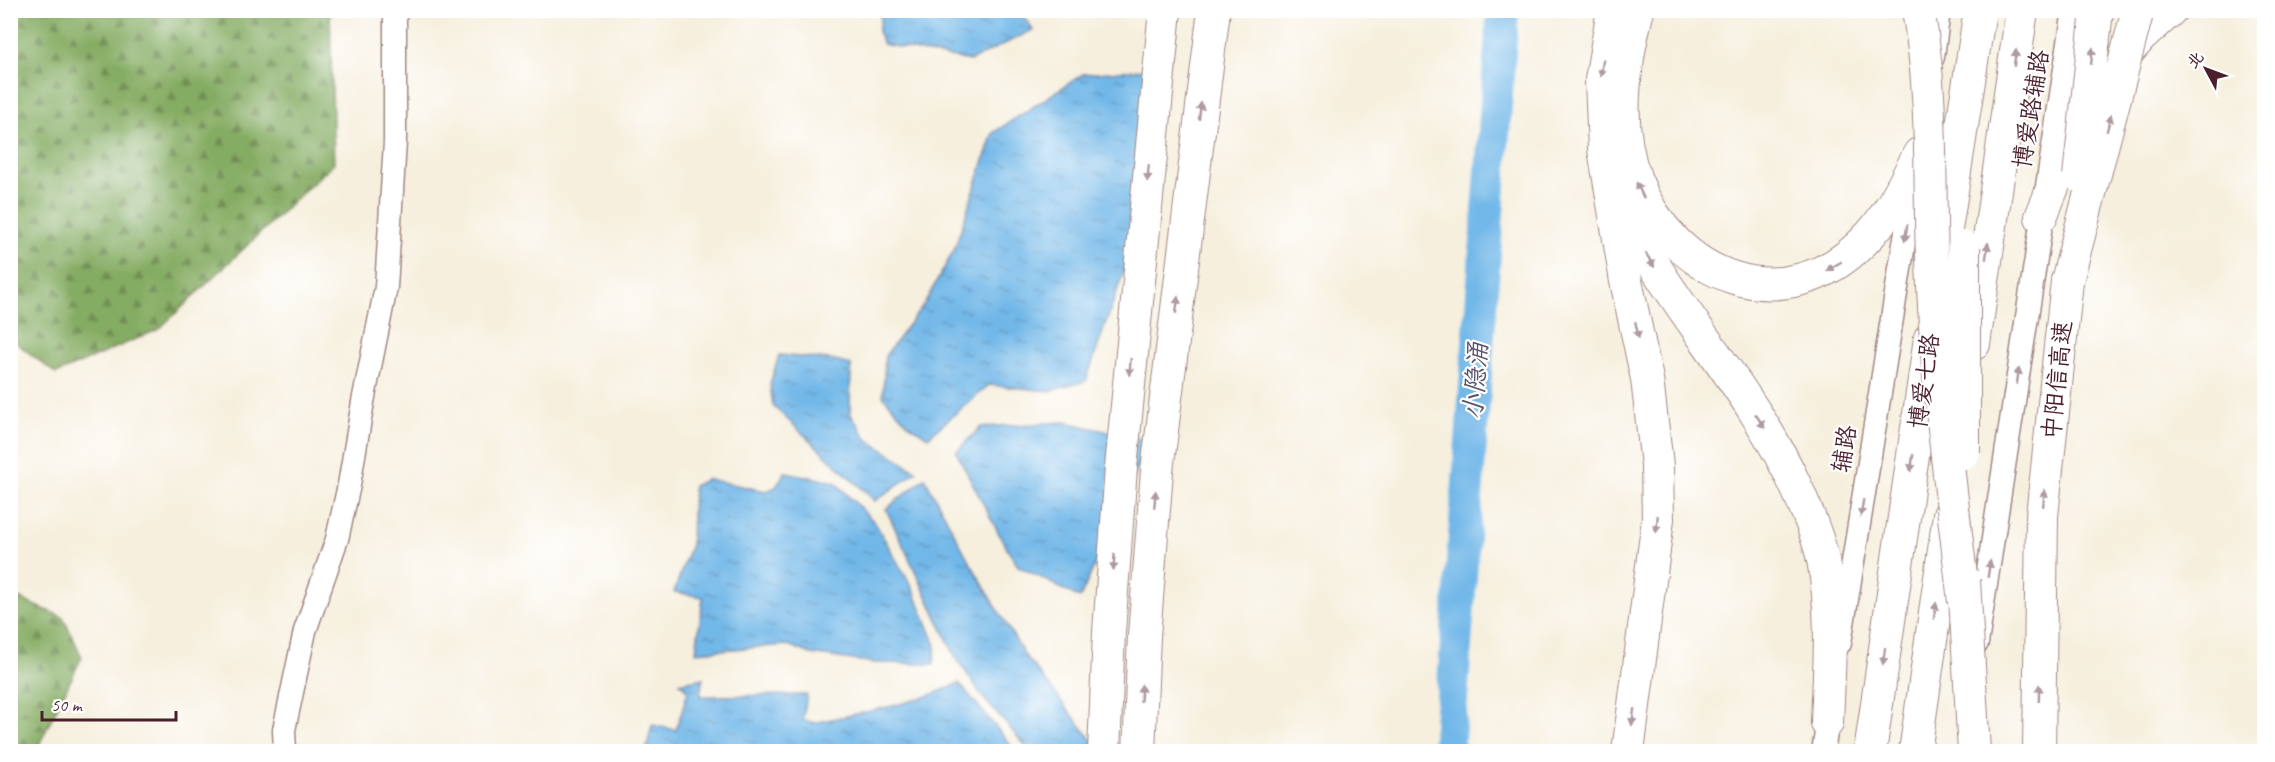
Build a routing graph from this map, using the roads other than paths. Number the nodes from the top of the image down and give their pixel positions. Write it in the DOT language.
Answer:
graph roads {
  1 [pos="395,10"];
  2 [pos="1166,10"];
  3 [pos="1214,10"];
  4 [pos="1613,10"];
  5 [pos="1638,10"];
  6 [pos="1918,10"];
  7 [pos="1939,10"];
  8 [pos="1982,10"];
  9 [pos="2022,10"];
  10 [pos="2074,10"];
  11 [pos="2097,10"];
  12 [pos="2138,10"];
  13 [pos="2171,10"];
  14 [pos="1918,154"];
  15 [pos="1607,170"];
  16 [pos="2041,217"];
  17 [pos="2067,281"];
  18 [pos="1964,602"];
  19 [pos="1825,737"];
  20 [pos="285,752"];
  21 [pos="1104,752"];
  22 [pos="1139,752"];
  23 [pos="1628,752"];
  24 [pos="1870,752"];
  25 [pos="1915,752"];
  26 [pos="1961,752"];
  27 [pos="1974,752"];
  28 [pos="2039,752"];
  1 -- 20 [label="street"];
  2 -- 21 [label="highway, one-way"];
  22 -- 3 [label="highway, one-way"];
  4 -- 15 [label="highway, one-way"];
  14 -- 5 [label="highway, one-way"];
  6 -- 18 [label="highway, bridge"];
  7 -- 14 [label="street"];
  8 -- 18 [label="highway, bridge"];
  8 -- 24 [label="highway, 博爱七路, one-way"];
  25 -- 9 [label="highway, 博爱七路, one-way"];
  10 -- 16 [label="street, 博爱路辅路"];
  17 -- 11 [label="highway, 中阳信高速, one-way, bridge"];
  17 -- 12 [label="highway, one-way, bridge"];
  13 -- 16 [label="highway"];
  14 -- 19 [label="street, 辅路, one-way"];
  15 -- 19 [label="highway, one-way"];
  15 -- 23 [label="highway, one-way"];
  26 -- 16 [label="street, 博爱路辅路, one-way"];
  28 -- 17 [label="highway, 中阳信高速, one-way"];
  18 -- 27 [label="highway, bridge"];
}
